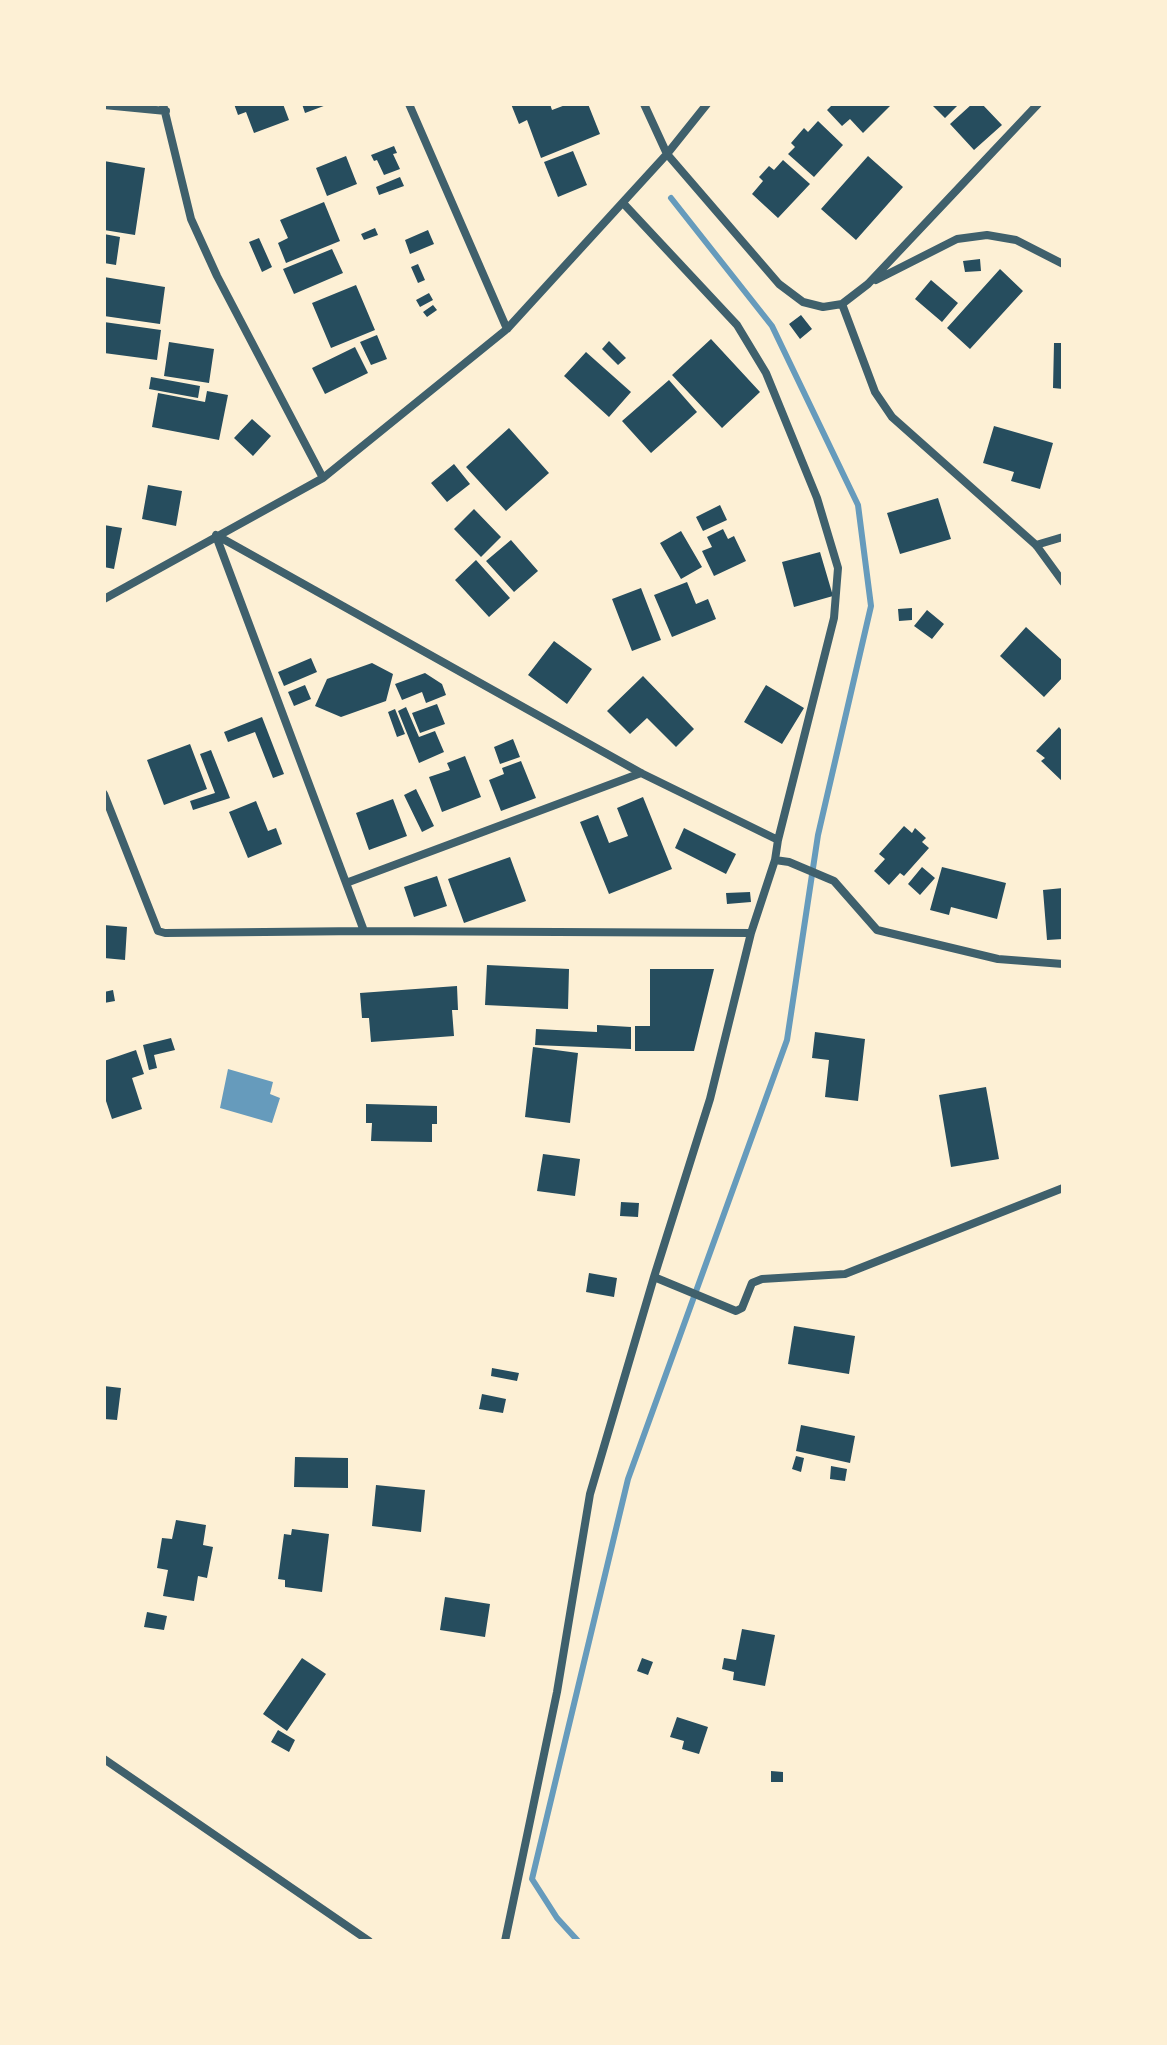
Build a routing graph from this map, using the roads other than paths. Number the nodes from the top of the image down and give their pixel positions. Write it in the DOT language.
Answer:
graph roads {
  1 [pos="409,104"];
  2 [pos="644,104"];
  3 [pos="707,104"];
  4 [pos="1038,104"];
  5 [pos="104,105"];
  6 [pos="165,108"];
  7 [pos="667,154"];
  8 [pos="623,203"];
  9 [pos="1063,264"];
  10 [pos="868,284"];
  11 [pos="842,304"];
  12 [pos="507,329"];
  13 [pos="323,478"];
  14 [pos="216,535"];
  15 [pos="1063,537"];
  16 [pos="1036,545"];
  17 [pos="1063,582"];
  18 [pos="104,599"];
  19 [pos="641,773"];
  20 [pos="104,794"];
  21 [pos="778,840"];
  22 [pos="775,860"];
  23 [pos="346,883"];
  24 [pos="364,931"];
  25 [pos="751,933"];
  26 [pos="1063,964"];
  27 [pos="1063,1188"];
  28 [pos="654,1277"];
  29 [pos="104,1759"];
  30 [pos="369,1941"];
  31 [pos="505,1941"];
  1 -- 12 [label="street"];
  2 -- 7 [label="street"];
  3 -- 7 [label="street"];
  4 -- 10 [label="street"];
  5 -- 6 [label="street"];
  6 -- 13 [label="street"];
  7 -- 8 [label="street"];
  7 -- 11 [label="street"];
  8 -- 12 [label="street"];
  8 -- 21 [label="street"];
  9 -- 10 [label="street"];
  10 -- 11 [label="street"];
  11 -- 16 [label="street"];
  12 -- 13 [label="street"];
  13 -- 14 [label="street"];
  14 -- 18 [label="street"];
  14 -- 19 [label="street"];
  14 -- 23 [label="street"];
  15 -- 16 [label="street"];
  16 -- 17 [label="street"];
  19 -- 21 [label="street"];
  19 -- 23 [label="street"];
  20 -- 24 [label="street"];
  21 -- 22 [label="street"];
  22 -- 25 [label="street"];
  22 -- 26 [label="street"];
  23 -- 24 [label="street"];
  24 -- 25 [label="street"];
  25 -- 28 [label="street"];
  27 -- 28 [label="street"];
  28 -- 31 [label="street"];
  29 -- 30 [label="street"];
}
